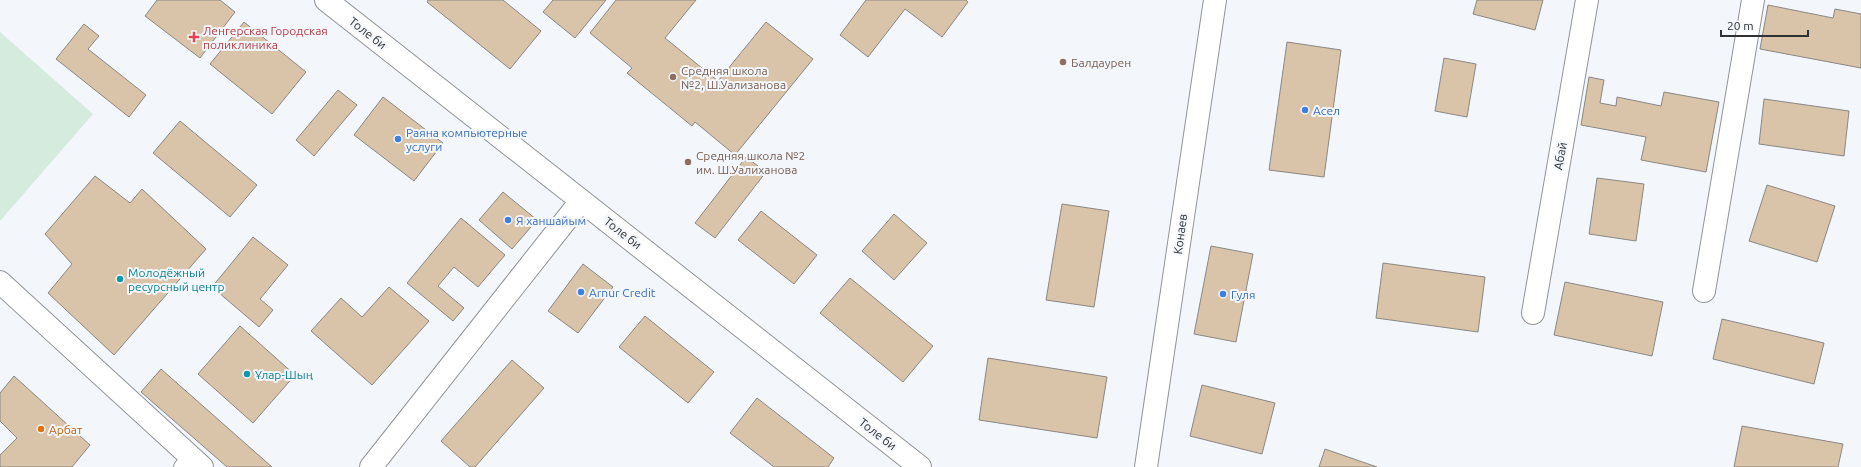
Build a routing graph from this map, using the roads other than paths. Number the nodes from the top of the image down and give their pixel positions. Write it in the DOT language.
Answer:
graph roads {
  1 [pos="326,0"];
  2 [pos="1215,0"];
  3 [pos="1586,0"];
  4 [pos="1753,0"];
  5 [pos="581,201"];
  6 [pos="0,282"];
  7 [pos="1704,291"];
  8 [pos="1533,313"];
  9 [pos="191,463"];
  10 [pos="371,467"];
  11 [pos="920,467"];
  12 [pos="1146,467"];
  1 -- 5 [label="street, Толе би"];
  2 -- 12 [label="street, Конаев"];
  3 -- 8 [label="street, Абай"];
  4 -- 7 [label="street"];
  5 -- 10 [label="street"];
  5 -- 11 [label="street, Толе би"];
  6 -- 9 [label="street"];
}
